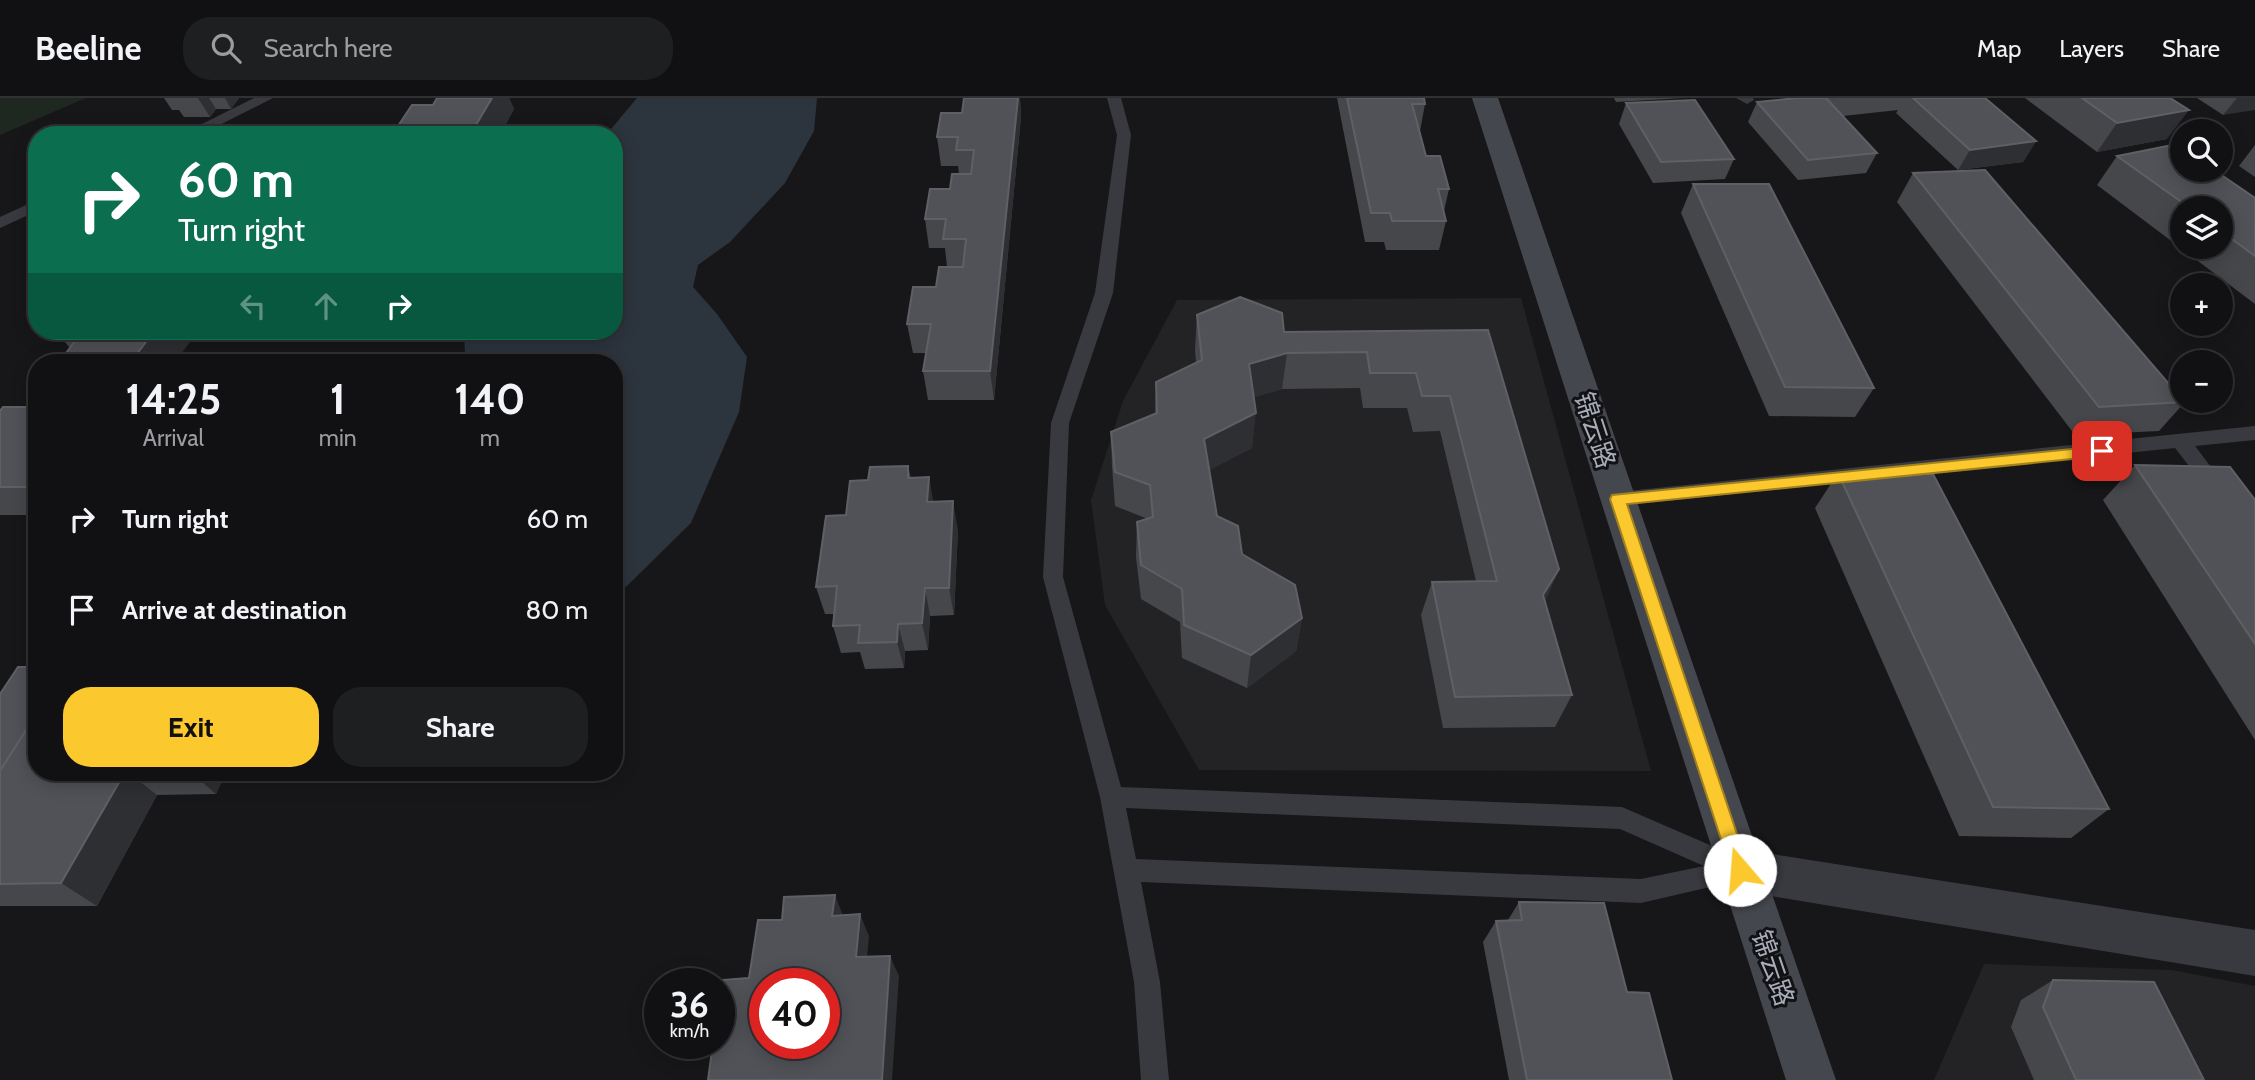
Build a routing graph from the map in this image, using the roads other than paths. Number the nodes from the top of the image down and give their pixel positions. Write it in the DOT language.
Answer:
graph roads {
  1 [pos="266,98"];
  2 [pos="1114,98"];
  3 [pos="1485,98"];
  4 [pos="206,126"];
  5 [pos="28,209"];
  6 [pos="0,223"];
  7 [pos="2255,433"];
  8 [pos="2182,443"];
  9 [pos="1618,499"];
  10 [pos="2231,505"];
  11 [pos="1112,797"];
  12 [pos="1126,870"];
  13 [pos="1740,870"];
  14 [pos="2255,953"];
  15 [pos="1155,1080"];
  16 [pos="1811,1080"];
  1 -- 4 [label="lane"];
  2 -- 11 [label="lane"];
  3 -- 9 [label="street, 锦云路"];
  5 -- 6 [label="lane"];
  7 -- 8 [label="lane"];
  8 -- 9 [label="lane"];
  8 -- 10 [label="lane"];
  9 -- 13 [label="street, 锦云路"];
  11 -- 12 [label="lane"];
  11 -- 13 [label="lane"];
  12 -- 13 [label="lane"];
  12 -- 15 [label="lane"];
  13 -- 14 [label="street"];
  13 -- 16 [label="street, 锦云路"];
}
